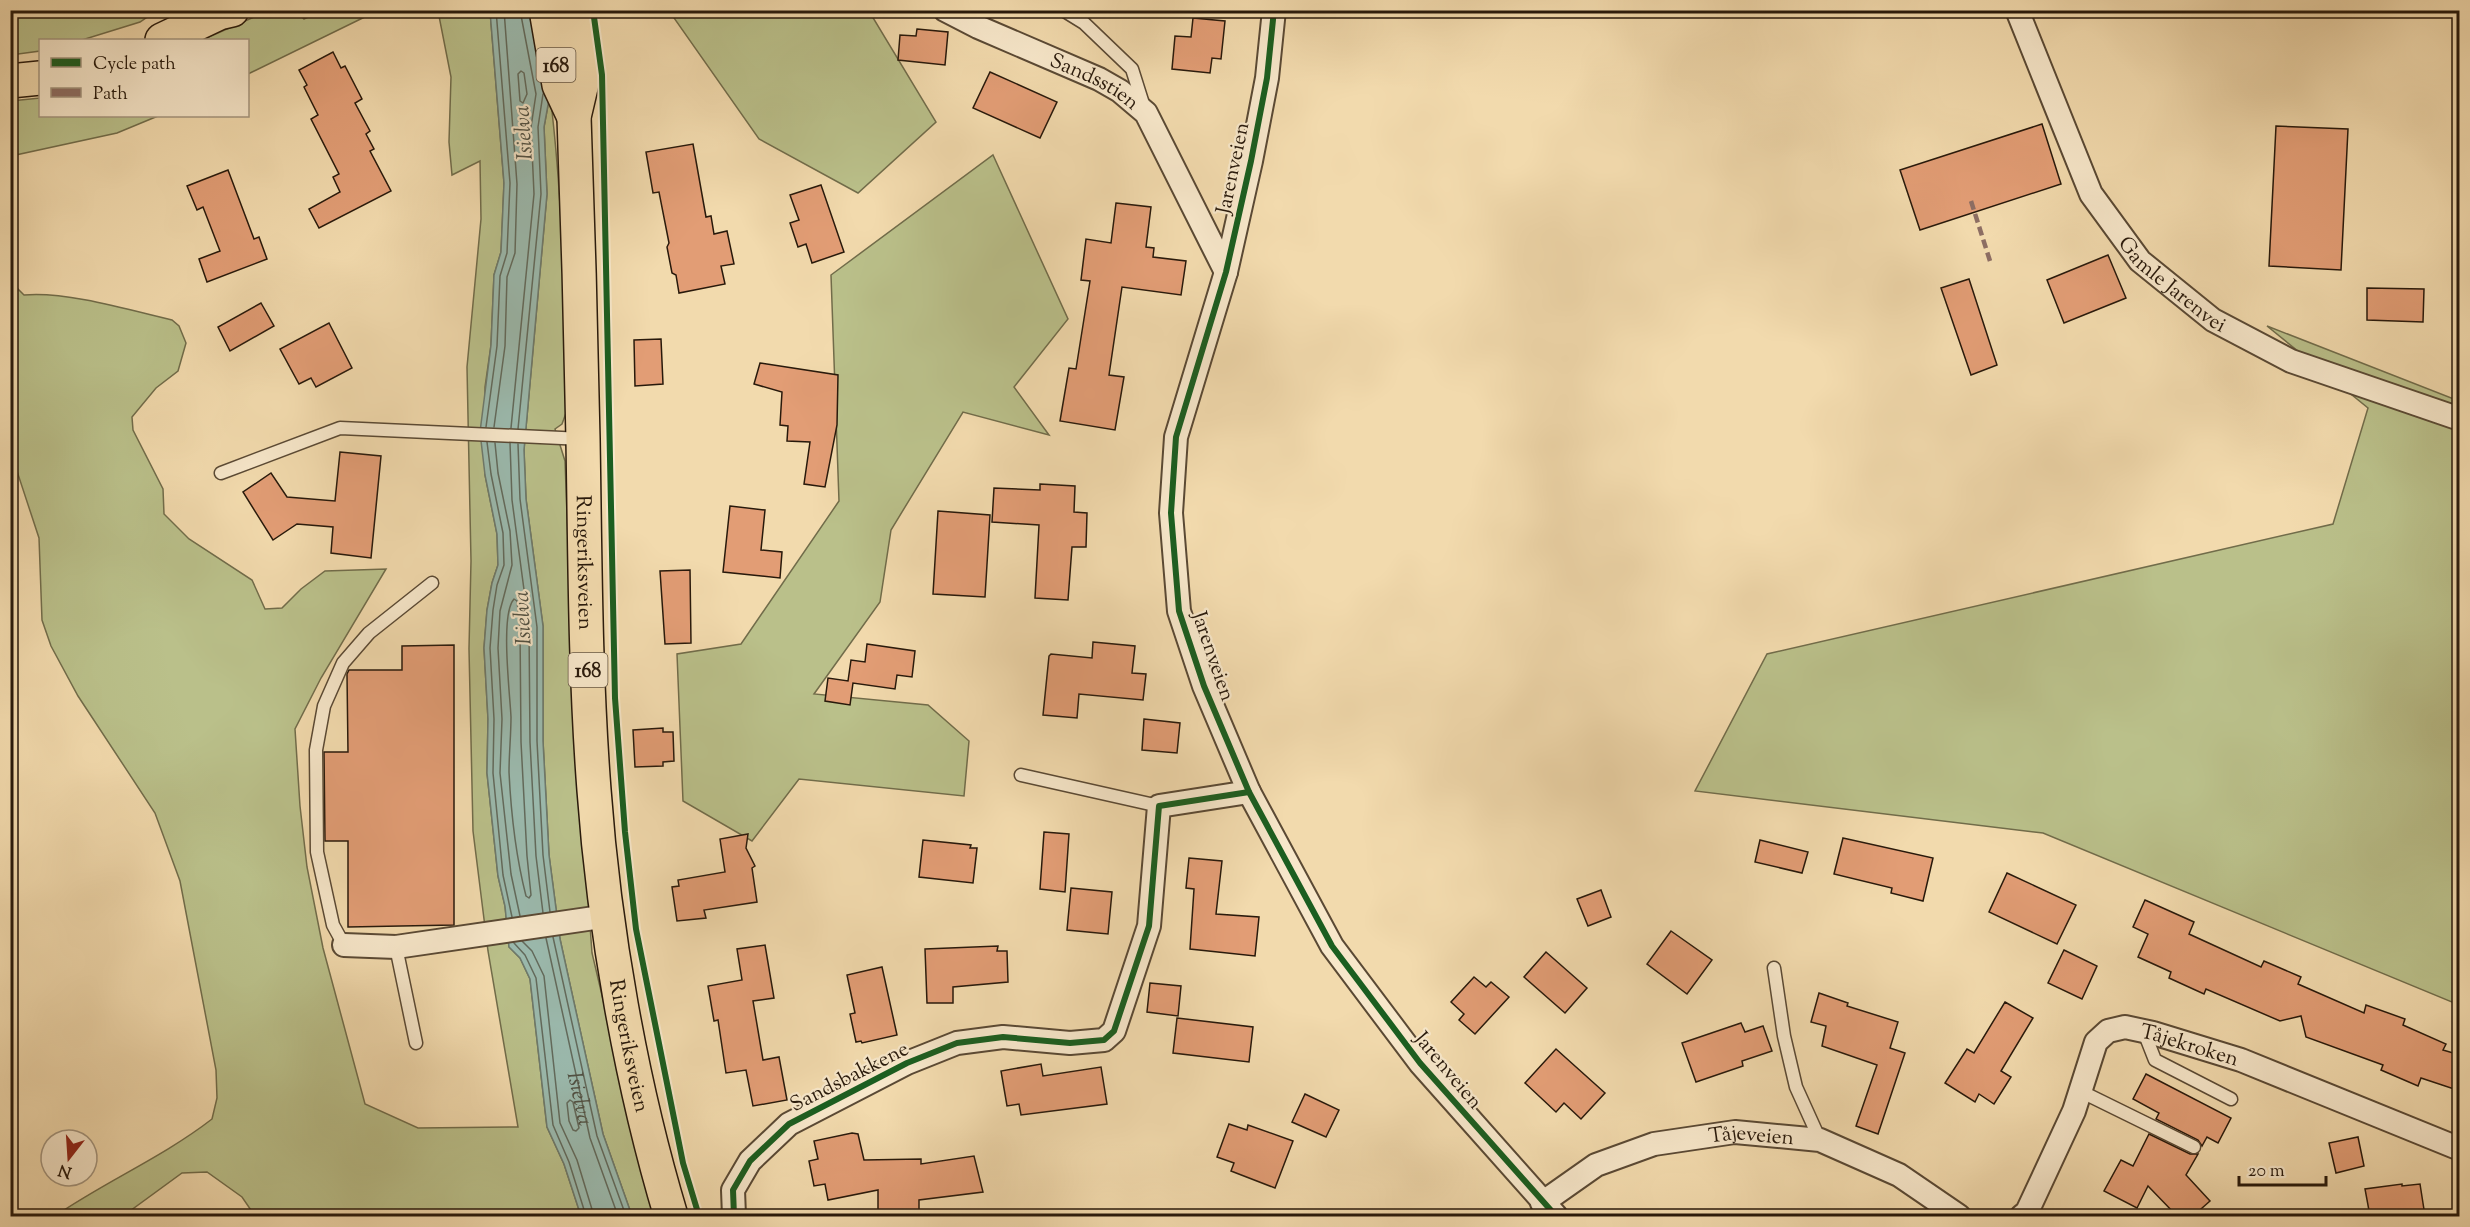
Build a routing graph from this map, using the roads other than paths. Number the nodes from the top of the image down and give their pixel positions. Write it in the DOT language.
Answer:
graph roads {
  1 [pos="546,10"];
  2 [pos="574,10"];
  3 [pos="945,10"];
  4 [pos="1063,10"];
  5 [pos="1274,10"];
  6 [pos="2017,10"];
  7 [pos="224,11"];
  8 [pos="164,39"];
  9 [pos="39,78"];
  10 [pos="10,81"];
  11 [pos="1146,113"];
  12 [pos="574,117"];
  13 [pos="1226,272"];
  14 [pos="2460,419"];
  15 [pos="583,439"];
  16 [pos="221,473"];
  17 [pos="432,583"];
  18 [pos="1021,775"];
  19 [pos="1250,792"];
  20 [pos="1159,806"];
  21 [pos="608,916"];
  22 [pos="345,945"];
  23 [pos="396,947"];
  24 [pos="1774,968"];
  25 [pos="2144,1032"];
  26 [pos="416,1043"];
  27 [pos="2080,1091"];
  28 [pos="2231,1099"];
  29 [pos="1820,1140"];
  30 [pos="2194,1147"];
  31 [pos="2460,1149"];
  32 [pos="1549,1210"];
  33 [pos="671,1216"];
  34 [pos="734,1216"];
  35 [pos="1959,1216"];
  36 [pos="2022,1216"];
  1 -- 12 [label="main road, Ringeriksveien / 168"];
  2 -- 12 [label="main road, Ringeriksveien / 168"];
  3 -- 11 [label="street, Sandsstien"];
  4 -- 11 [label="lane"];
  5 -- 13 [label="street, Jarenveien"];
  6 -- 14 [label="street, Gamle Jarenvei"];
  7 -- 8 [label="main road"];
  9 -- 10 [label="main road"];
  11 -- 13 [label="street, Sandsstien"];
  12 -- 15 [label="main road, Ringeriksveien / 168"];
  13 -- 19 [label="street, Jarenveien"];
  15 -- 16 [label="lane"];
  15 -- 21 [label="main road, Ringeriksveien / 168"];
  17 -- 22 [label="lane"];
  18 -- 20 [label="lane"];
  19 -- 20 [label="street"];
  19 -- 32 [label="street, Jarenveien"];
  20 -- 34 [label="street, Sandsbakkene"];
  21 -- 23 [label="street"];
  21 -- 33 [label="main road, Ringeriksveien / 168"];
  22 -- 23 [label="street"];
  23 -- 26 [label="lane"];
  24 -- 29 [label="lane"];
  25 -- 27 [label="street, Tåjekroken"];
  25 -- 28 [label="lane"];
  25 -- 31 [label="street, Tåjekroken"];
  27 -- 30 [label="lane"];
  27 -- 36 [label="street, Tåjekroken"];
  29 -- 32 [label="street, Tåjeveien"];
  29 -- 35 [label="street, Tåjeveien"];
}
